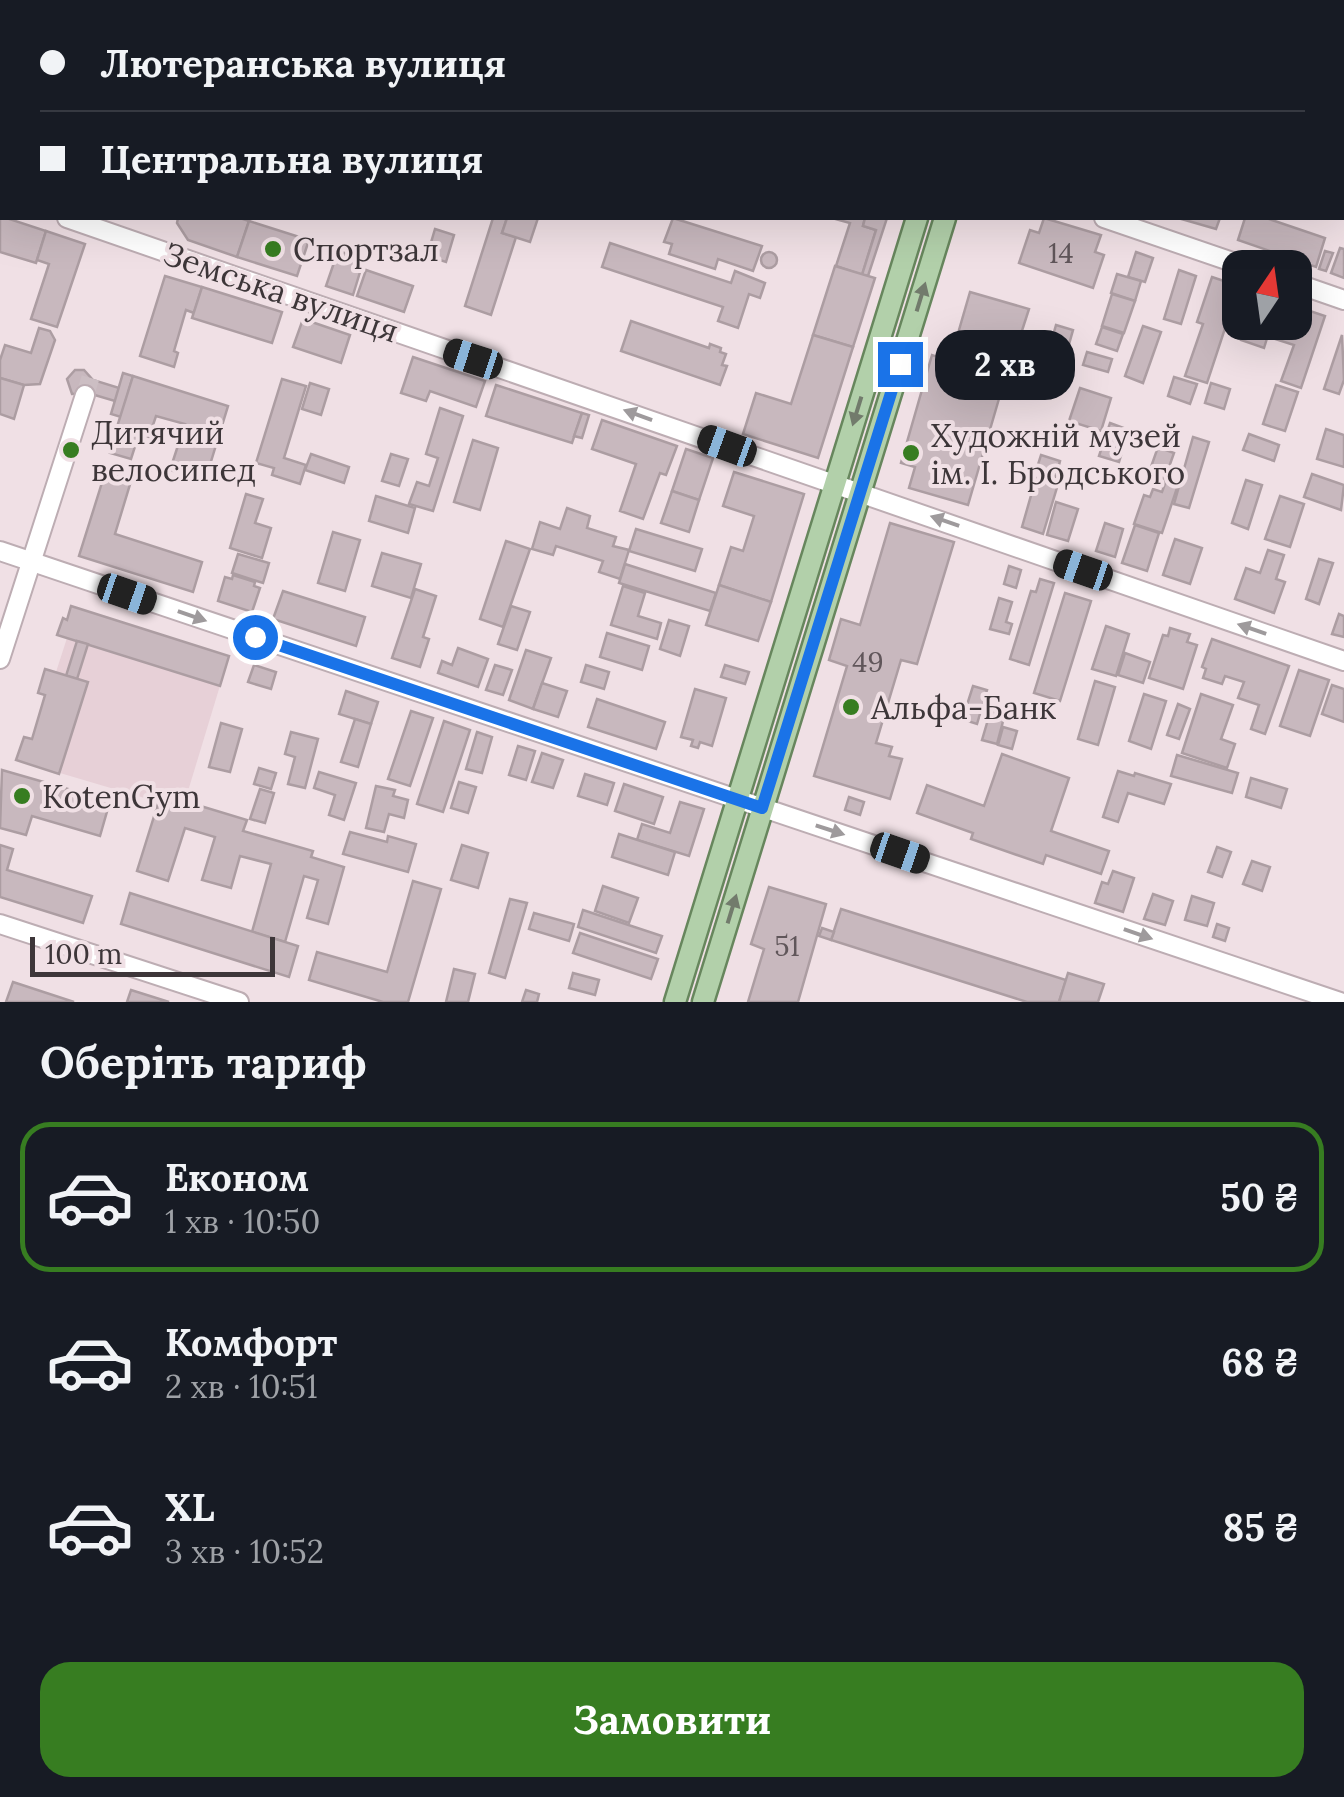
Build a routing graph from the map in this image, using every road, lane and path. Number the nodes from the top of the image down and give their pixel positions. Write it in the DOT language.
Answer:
graph roads {
  1 [pos="74,220"];
  2 [pos="917,220"];
  3 [pos="944,220"];
  4 [pos="1110,220"];
  5 [pos="1222,258"];
  6 [pos="1312,289"];
  7 [pos="1344,300"];
  8 [pos="85,395"];
  9 [pos="835,482"];
  10 [pos="860,491"];
  11 [pos="0,551"];
  12 [pos="32,562"];
  13 [pos="0,658"];
  14 [pos="1344,662"];
  15 [pos="737,800"];
  16 [pos="762,808"];
  17 [pos="0,924"];
  18 [pos="239,1002"];
  19 [pos="675,1002"];
  20 [pos="704,1002"];
  21 [pos="1340,1002"];
  9 -- 1 [label="street, Земська вулиця, one-way"];
  2 -- 9 [label="main road, one-way"];
  10 -- 3 [label="main road, one-way"];
  4 -- 5 [label="street"];
  6 -- 7 [label="street"];
  8 -- 12 [label="street"];
  9 -- 10 [label="street, Земська вулиця"];
  9 -- 15 [label="main road"];
  14 -- 10 [label="street, Земська вулиця, one-way"];
  10 -- 16 [label="main road"];
  11 -- 12 [label="street"];
  12 -- 13 [label="street"];
  12 -- 15 [label="street, one-way"];
  15 -- 16 [label="street"];
  15 -- 19 [label="main road"];
  20 -- 16 [label="main road, one-way"];
  16 -- 21 [label="street, one-way"];
  17 -- 18 [label="street"];
}
